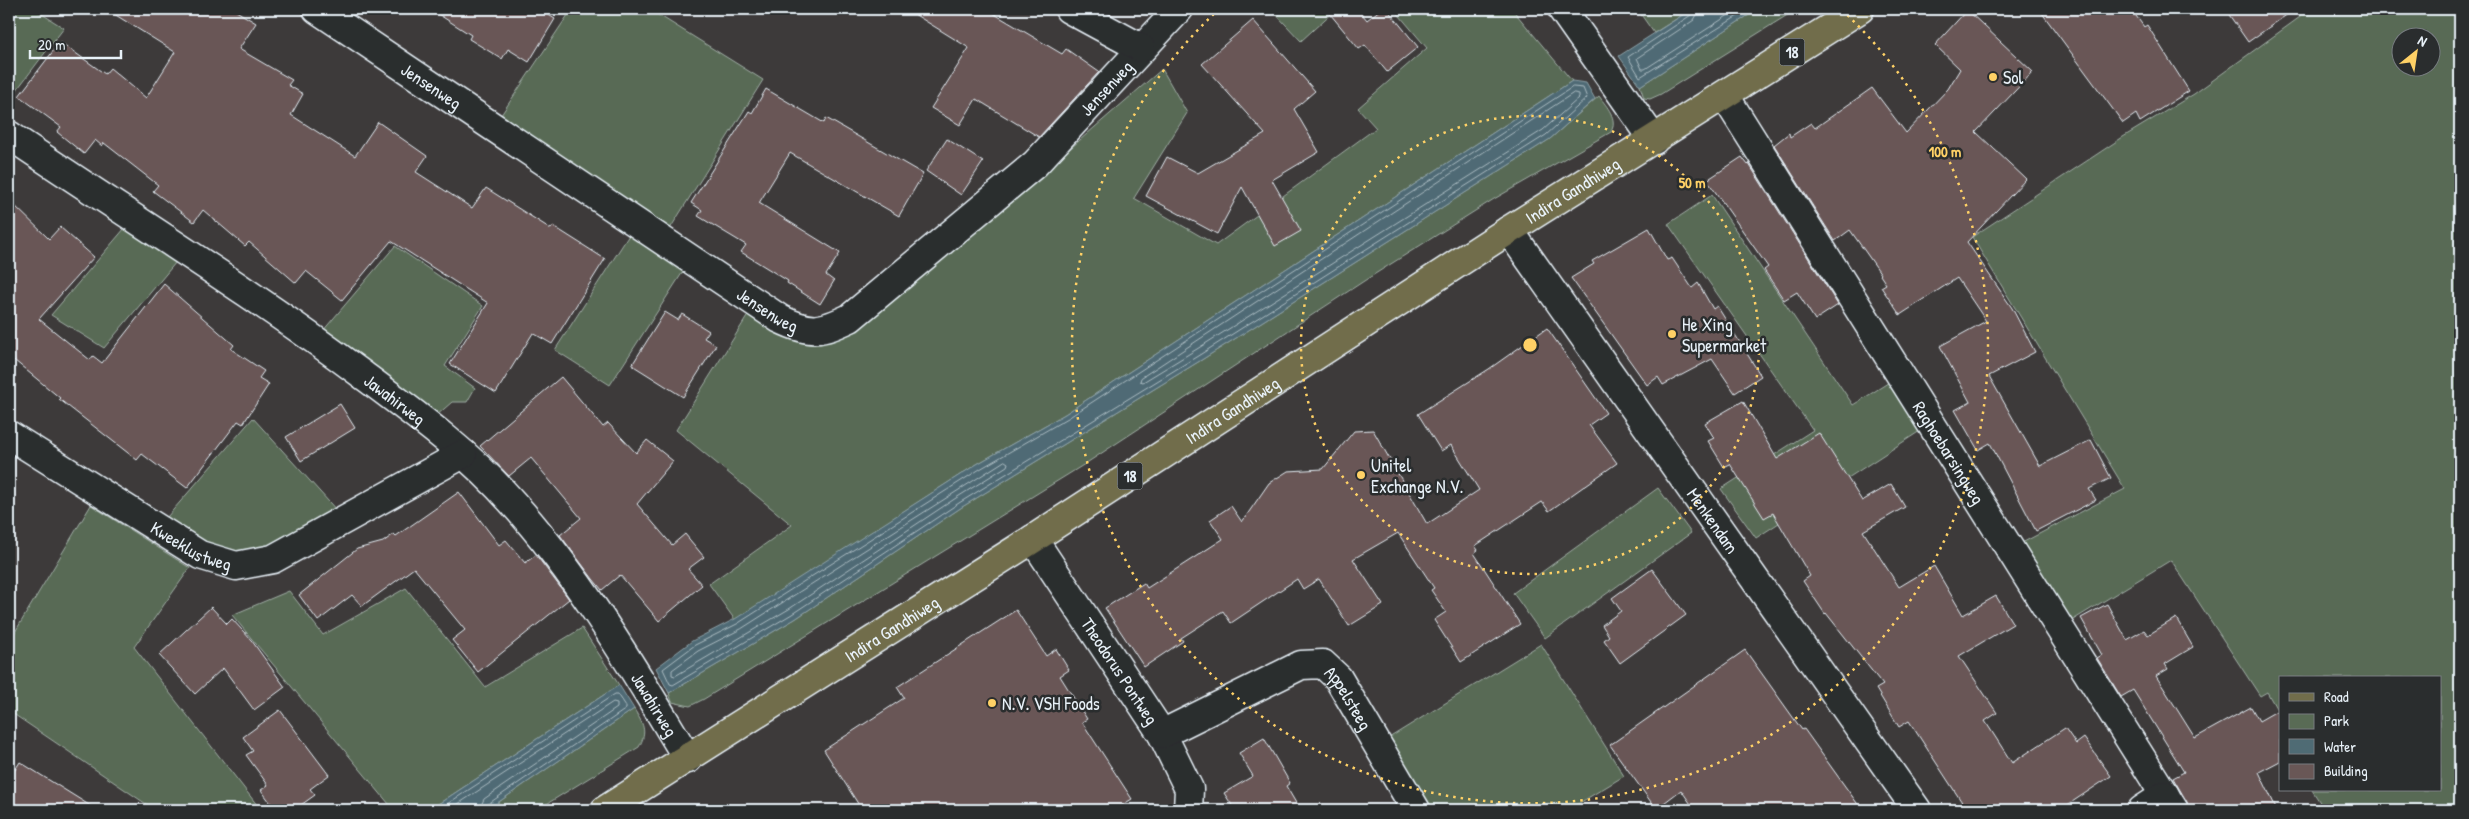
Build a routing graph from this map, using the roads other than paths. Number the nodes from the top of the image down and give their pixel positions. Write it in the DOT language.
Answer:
graph roads {
  1 [pos="317,9"];
  2 [pos="1069,9"];
  3 [pos="1179,9"];
  4 [pos="1562,9"];
  5 [pos="1860,9"];
  6 [pos="1141,48"];
  7 [pos="1725,96"];
  8 [pos="9,135"];
  9 [pos="1654,140"];
  10 [pos="1509,230"];
  11 [pos="9,435"];
  12 [pos="464,454"];
  13 [pos="1032,539"];
  14 [pos="1162,734"];
  15 [pos="688,758"];
  16 [pos="2169,803"];
  17 [pos="605,810"];
  18 [pos="1188,810"];
  19 [pos="1416,810"];
  20 [pos="1917,810"];
  21 [pos="2142,810"];
  1 -- 6 [label="street, Jensenweg"];
  2 -- 6 [label="street"];
  3 -- 6 [label="street, Jensenweg"];
  4 -- 9 [label="street"];
  5 -- 7 [label="main road, Indira Gandhiweg / 18"];
  7 -- 9 [label="main road, Indira Gandhiweg / 18"];
  7 -- 16 [label="street, Raghoebarsingweg"];
  8 -- 12 [label="street, Jawahirweg"];
  9 -- 10 [label="main road, Indira Gandhiweg / 18"];
  10 -- 13 [label="main road, Indira Gandhiweg / 18"];
  10 -- 20 [label="street, Menkendam"];
  11 -- 12 [label="street, Kweeklustweg"];
  12 -- 15 [label="street, Jawahirweg"];
  13 -- 14 [label="street, Theodorus Pontweg"];
  13 -- 15 [label="main road, Indira Gandhiweg / 18"];
  14 -- 18 [label="street, Theodorus Pontweg"];
  14 -- 19 [label="street, Appelsteeg"];
  15 -- 17 [label="main road, Indira Gandhiweg / 18"];
  16 -- 21 [label="street"];
}
